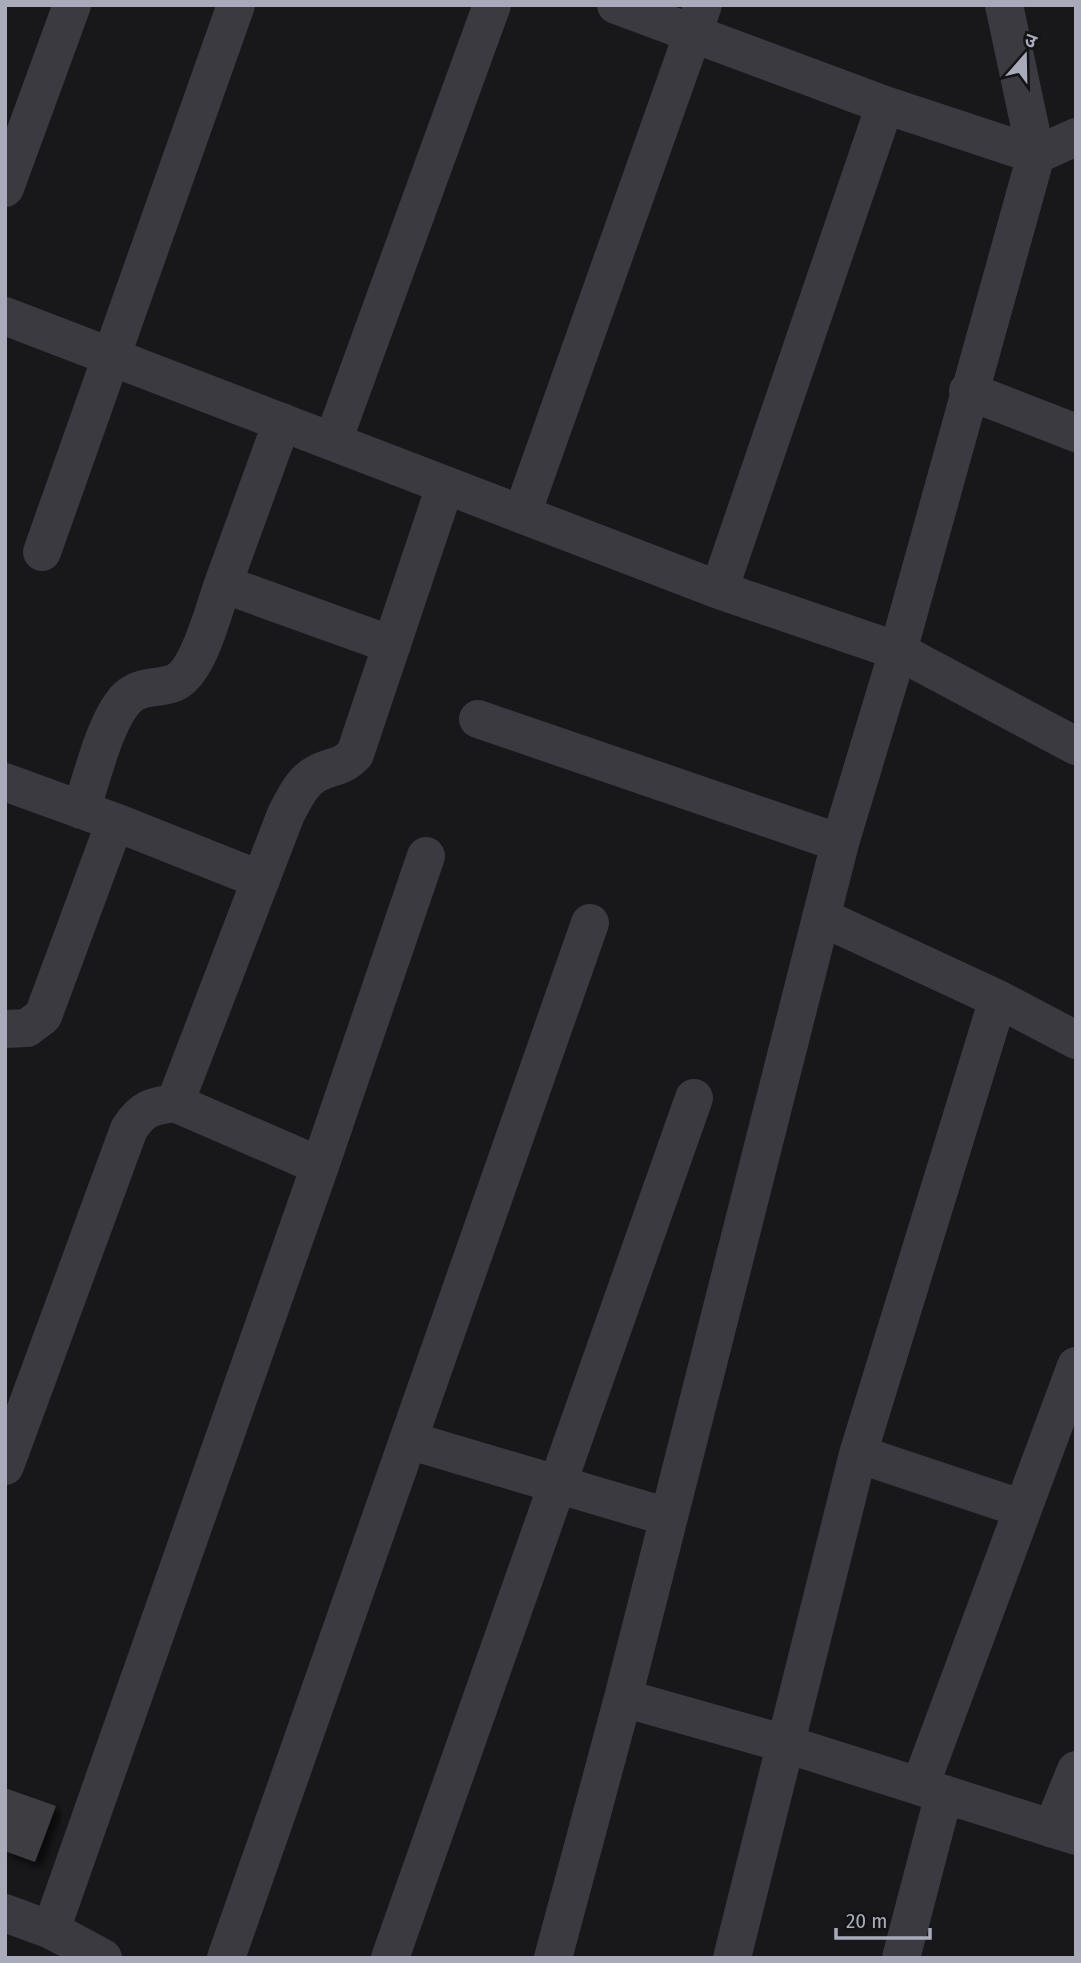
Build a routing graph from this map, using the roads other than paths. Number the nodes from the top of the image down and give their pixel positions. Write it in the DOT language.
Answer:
graph roads {
  1 [pos="72,5"];
  2 [pos="236,5"];
  3 [pos="492,5"];
  4 [pos="616,5"];
  5 [pos="1004,5"];
  6 [pos="698,19"];
  7 [pos="886,105"];
  8 [pos="1076,137"];
  9 [pos="1036,155"];
  10 [pos="5,188"];
  11 [pos="5,316"];
  12 [pos="112,357"];
  13 [pos="968,391"];
  14 [pos="282,422"];
  15 [pos="1076,433"];
  16 [pos="333,441"];
  17 [pos="445,486"];
  18 [pos="522,514"];
  19 [pos="42,552"];
  20 [pos="223,584"];
  21 [pos="719,590"];
  22 [pos="392,645"];
  23 [pos="898,651"];
  24 [pos="478,719"];
  25 [pos="1076,747"];
  26 [pos="5,782"];
  27 [pos="98,816"];
  28 [pos="840,843"];
  29 [pos="426,856"];
  30 [pos="261,880"];
  31 [pos="821,917"];
  32 [pos="590,923"];
  33 [pos="998,999"];
  34 [pos="5,1029"];
  35 [pos="1076,1040"];
  36 [pos="694,1098"];
  37 [pos="175,1103"];
  38 [pos="320,1166"];
  39 [pos="1076,1366"];
  40 [pos="408,1440"];
  41 [pos="858,1454"];
  42 [pos="5,1466"];
  43 [pos="558,1485"];
  44 [pos="1023,1509"];
  45 [pos="667,1517"];
  46 [pos="622,1698"];
  47 [pos="786,1744"];
  48 [pos="1076,1770"];
  49 [pos="932,1790"];
  50 [pos="1064,1833"];
  51 [pos="5,1913"];
  52 [pos="51,1930"];
  53 [pos="103,1958"];
  54 [pos="226,1958"];
  55 [pos="390,1958"];
  56 [pos="553,1958"];
  57 [pos="732,1958"];
  58 [pos="901,1958"];
  1 -- 10 [label="street"];
  2 -- 12 [label="street"];
  3 -- 16 [label="street"];
  4 -- 6 [label="street"];
  5 -- 9 [label="street"];
  6 -- 7 [label="street"];
  6 -- 18 [label="street"];
  7 -- 9 [label="street"];
  7 -- 21 [label="street"];
  8 -- 9 [label="street"];
  9 -- 13 [label="street"];
  11 -- 12 [label="street"];
  12 -- 14 [label="street"];
  12 -- 19 [label="street"];
  13 -- 15 [label="street"];
  13 -- 23 [label="street"];
  14 -- 16 [label="street"];
  14 -- 20 [label="street"];
  16 -- 17 [label="street"];
  17 -- 18 [label="street"];
  17 -- 22 [label="street"];
  18 -- 21 [label="street"];
  20 -- 22 [label="street"];
  20 -- 27 [label="street"];
  21 -- 23 [label="street"];
  22 -- 30 [label="street"];
  23 -- 25 [label="street"];
  23 -- 28 [label="street"];
  24 -- 28 [label="street"];
  26 -- 27 [label="street"];
  27 -- 30 [label="street"];
  27 -- 34 [label="street"];
  28 -- 31 [label="street"];
  29 -- 38 [label="street"];
  30 -- 37 [label="street"];
  31 -- 33 [label="street"];
  31 -- 45 [label="street"];
  32 -- 40 [label="street"];
  33 -- 35 [label="street"];
  33 -- 41 [label="street"];
  36 -- 43 [label="street"];
  37 -- 38 [label="street"];
  37 -- 42 [label="street"];
  38 -- 52 [label="street"];
  39 -- 44 [label="street"];
  40 -- 43 [label="street"];
  40 -- 54 [label="street"];
  41 -- 44 [label="street"];
  41 -- 47 [label="street"];
  43 -- 45 [label="street"];
  43 -- 55 [label="street"];
  44 -- 49 [label="street"];
  45 -- 46 [label="street"];
  46 -- 47 [label="street"];
  46 -- 56 [label="street"];
  47 -- 49 [label="street"];
  47 -- 57 [label="street"];
  48 -- 50 [label="street"];
  49 -- 50 [label="street"];
  49 -- 58 [label="street"];
  51 -- 52 [label="street"];
  52 -- 53 [label="street"];
}
